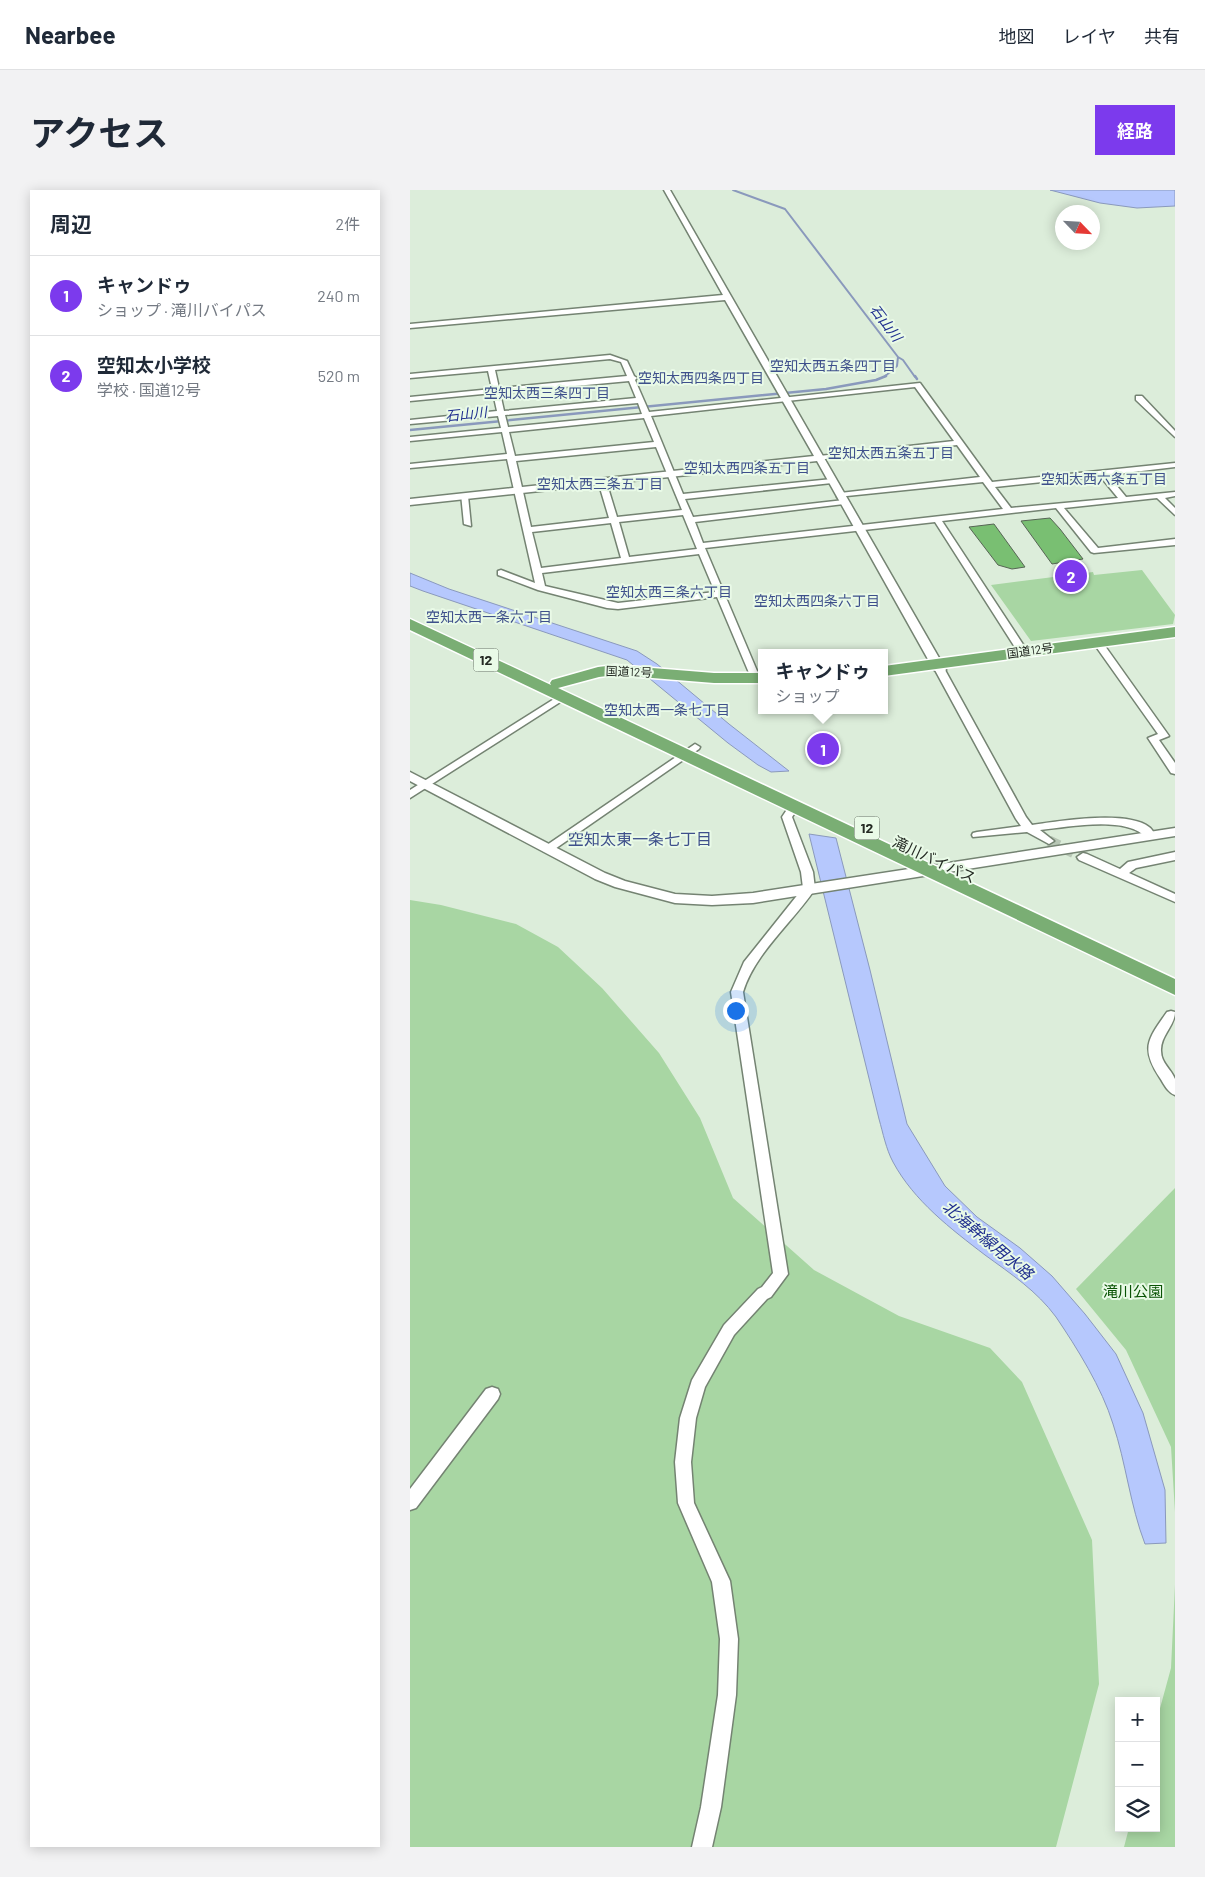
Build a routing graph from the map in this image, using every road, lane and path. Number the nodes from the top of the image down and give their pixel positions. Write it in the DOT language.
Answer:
graph roads {
  1 [pos="667,190"];
  2 [pos="728,298"];
  3 [pos="410,326"];
  4 [pos="491,368"];
  5 [pos="410,376"];
  6 [pos="633,378"];
  7 [pos="496,391"];
  8 [pos="783,396"];
  9 [pos="1139,398"];
  10 [pos="410,400"];
  11 [pos="644,409"];
  12 [pos="502,421"];
  13 [pos="410,422"];
  14 [pos="1175,434"];
  15 [pos="410,439"];
  16 [pos="958,443"];
  17 [pos="659,444"];
  18 [pos="510,457"];
  19 [pos="819,458"];
  20 [pos="1175,465"];
  21 [pos="410,466"];
  22 [pos="670,473"];
  23 [pos="1102,473"];
  24 [pos="602,481"];
  25 [pos="832,481"];
  26 [pos="988,482"];
  27 [pos="518,490"];
  28 [pos="1175,494"];
  29 [pos="464,496"];
  30 [pos="1159,496"];
  31 [pos="681,497"];
  32 [pos="842,499"];
  33 [pos="1124,500"];
  34 [pos="410,502"];
  35 [pos="1058,506"];
  36 [pos="1009,510"];
  37 [pos="1175,513"];
  38 [pos="688,516"];
  39 [pos="937,519"];
  40 [pos="613,520"];
  41 [pos="468,524"];
  42 [pos="859,528"];
  43 [pos="528,530"];
  44 [pos="1175,542"];
  45 [pos="701,549"];
  46 [pos="626,560"];
  47 [pos="536,571"];
  48 [pos="501,572"];
  49 [pos="541,588"];
  50 [pos="719,594"];
  51 [pos="410,614"];
  52 [pos="410,624"];
  53 [pos="1175,632"];
  54 [pos="1175,638"];
  55 [pos="1102,648"];
  56 [pos="1023,652"];
  57 [pos="938,667"];
  58 [pos="888,671"];
  59 [pos="888,675"];
  60 [pos="758,678"];
  61 [pos="758,680"];
  62 [pos="564,690"];
  63 [pos="689,751"];
  64 [pos="1175,771"];
  65 [pos="410,776"];
  66 [pos="426,785"];
  67 [pos="410,795"];
  68 [pos="794,807"];
  69 [pos="1030,829"];
  70 [pos="1175,832"];
  71 [pos="977,835"];
  72 [pos="1151,836"];
  73 [pos="1049,841"];
  74 [pos="548,849"];
  75 [pos="1175,856"];
  76 [pos="1083,857"];
  77 [pos="950,867"];
  78 [pos="929,871"];
  79 [pos="1121,874"];
  80 [pos="814,888"];
  81 [pos="1175,898"];
  82 [pos="1175,973"];
  83 [pos="1175,988"];
  84 [pos="1171,1015"];
  85 [pos="1175,1090"];
  86 [pos="492,1394"];
  87 [pos="410,1502"];
  88 [pos="702,1847"];
  1 -- 2 [label="street"];
  2 -- 3 [label="street"];
  2 -- 8 [label="street"];
  4 -- 5 [label="street"];
  4 -- 6 [label="street"];
  4 -- 7 [label="street"];
  6 -- 7 [label="street"];
  6 -- 11 [label="street"];
  7 -- 10 [label="street"];
  7 -- 12 [label="street"];
  8 -- 11 [label="street"];
  8 -- 16 [label="street"];
  8 -- 19 [label="street"];
  9 -- 14 [label="street"];
  11 -- 12 [label="street"];
  11 -- 12 [label="street"];
  11 -- 17 [label="street"];
  12 -- 13 [label="street"];
  12 -- 15 [label="street"];
  12 -- 18 [label="street"];
  16 -- 19 [label="street"];
  16 -- 26 [label="street"];
  17 -- 18 [label="street"];
  17 -- 22 [label="street"];
  18 -- 21 [label="street"];
  18 -- 27 [label="street"];
  19 -- 22 [label="street"];
  19 -- 25 [label="street"];
  20 -- 23 [label="street"];
  22 -- 24 [label="street"];
  22 -- 31 [label="street"];
  23 -- 26 [label="street"];
  23 -- 33 [label="street"];
  24 -- 27 [label="street"];
  24 -- 40 [label="street"];
  25 -- 31 [label="street"];
  25 -- 32 [label="street"];
  26 -- 32 [label="street"];
  26 -- 36 [label="street"];
  27 -- 29 [label="street"];
  27 -- 43 [label="street"];
  28 -- 30 [label="street"];
  29 -- 34 [label="street"];
  29 -- 41 [label="street"];
  30 -- 33 [label="street"];
  30 -- 37 [label="street"];
  31 -- 38 [label="street"];
  32 -- 38 [label="street"];
  32 -- 42 [label="street"];
  33 -- 35 [label="street"];
  35 -- 36 [label="street"];
  35 -- 44 [label="street"];
  36 -- 39 [label="street"];
  38 -- 40 [label="street"];
  38 -- 45 [label="street"];
  39 -- 42 [label="street"];
  39 -- 56 [label="street"];
  40 -- 43 [label="street"];
  40 -- 46 [label="street"];
  42 -- 45 [label="street"];
  42 -- 57 [label="street"];
  43 -- 47 [label="street"];
  45 -- 46 [label="street"];
  45 -- 50 [label="street"];
  46 -- 47 [label="street"];
  47 -- 49 [label="street"];
  48 -- 49 [label="street"];
  49 -- 50 [label="street"];
  50 -- 60 [label="street"];
  51 -- 62 [label="highway, 12"];
  52 -- 62 [label="highway, 12"];
  53 -- 56 [label="highway, 国道12号"];
  54 -- 55 [label="highway, 国道12号"];
  55 -- 57 [label="highway, 国道12号"];
  55 -- 64 [label="street"];
  56 -- 57 [label="highway, 国道12号"];
  57 -- 58 [label="highway, 国道12号"];
  57 -- 59 [label="highway, 国道12号"];
  57 -- 69 [label="street"];
  61 -- 62 [label="highway, 国道12号"];
  62 -- 63 [label="highway, 滝川バイパス / 12"];
  62 -- 66 [label="street"];
  63 -- 68 [label="highway, 滝川バイパス / 12"];
  63 -- 74 [label="street"];
  63 -- 77 [label="highway, 滝川バイパス / 12"];
  65 -- 66 [label="street"];
  66 -- 67 [label="street"];
  66 -- 74 [label="street"];
  68 -- 78 [label="highway, 滝川バイパス / 12"];
  68 -- 80 [label="street"];
  69 -- 71 [label="street"];
  69 -- 72 [label="street"];
  69 -- 73 [label="street"];
  70 -- 72 [label="street"];
  72 -- 77 [label="street"];
  74 -- 80 [label="street"];
  75 -- 79 [label="street"];
  76 -- 79 [label="street"];
  77 -- 78 [label="street"];
  77 -- 82 [label="highway, 滝川バイパス / 12"];
  78 -- 80 [label="street"];
  78 -- 83 [label="highway, 滝川バイパス / 12"];
  79 -- 81 [label="street"];
  80 -- 88 [label="street"];
  84 -- 85 [label="street"];
  86 -- 87 [label="street"];
}
